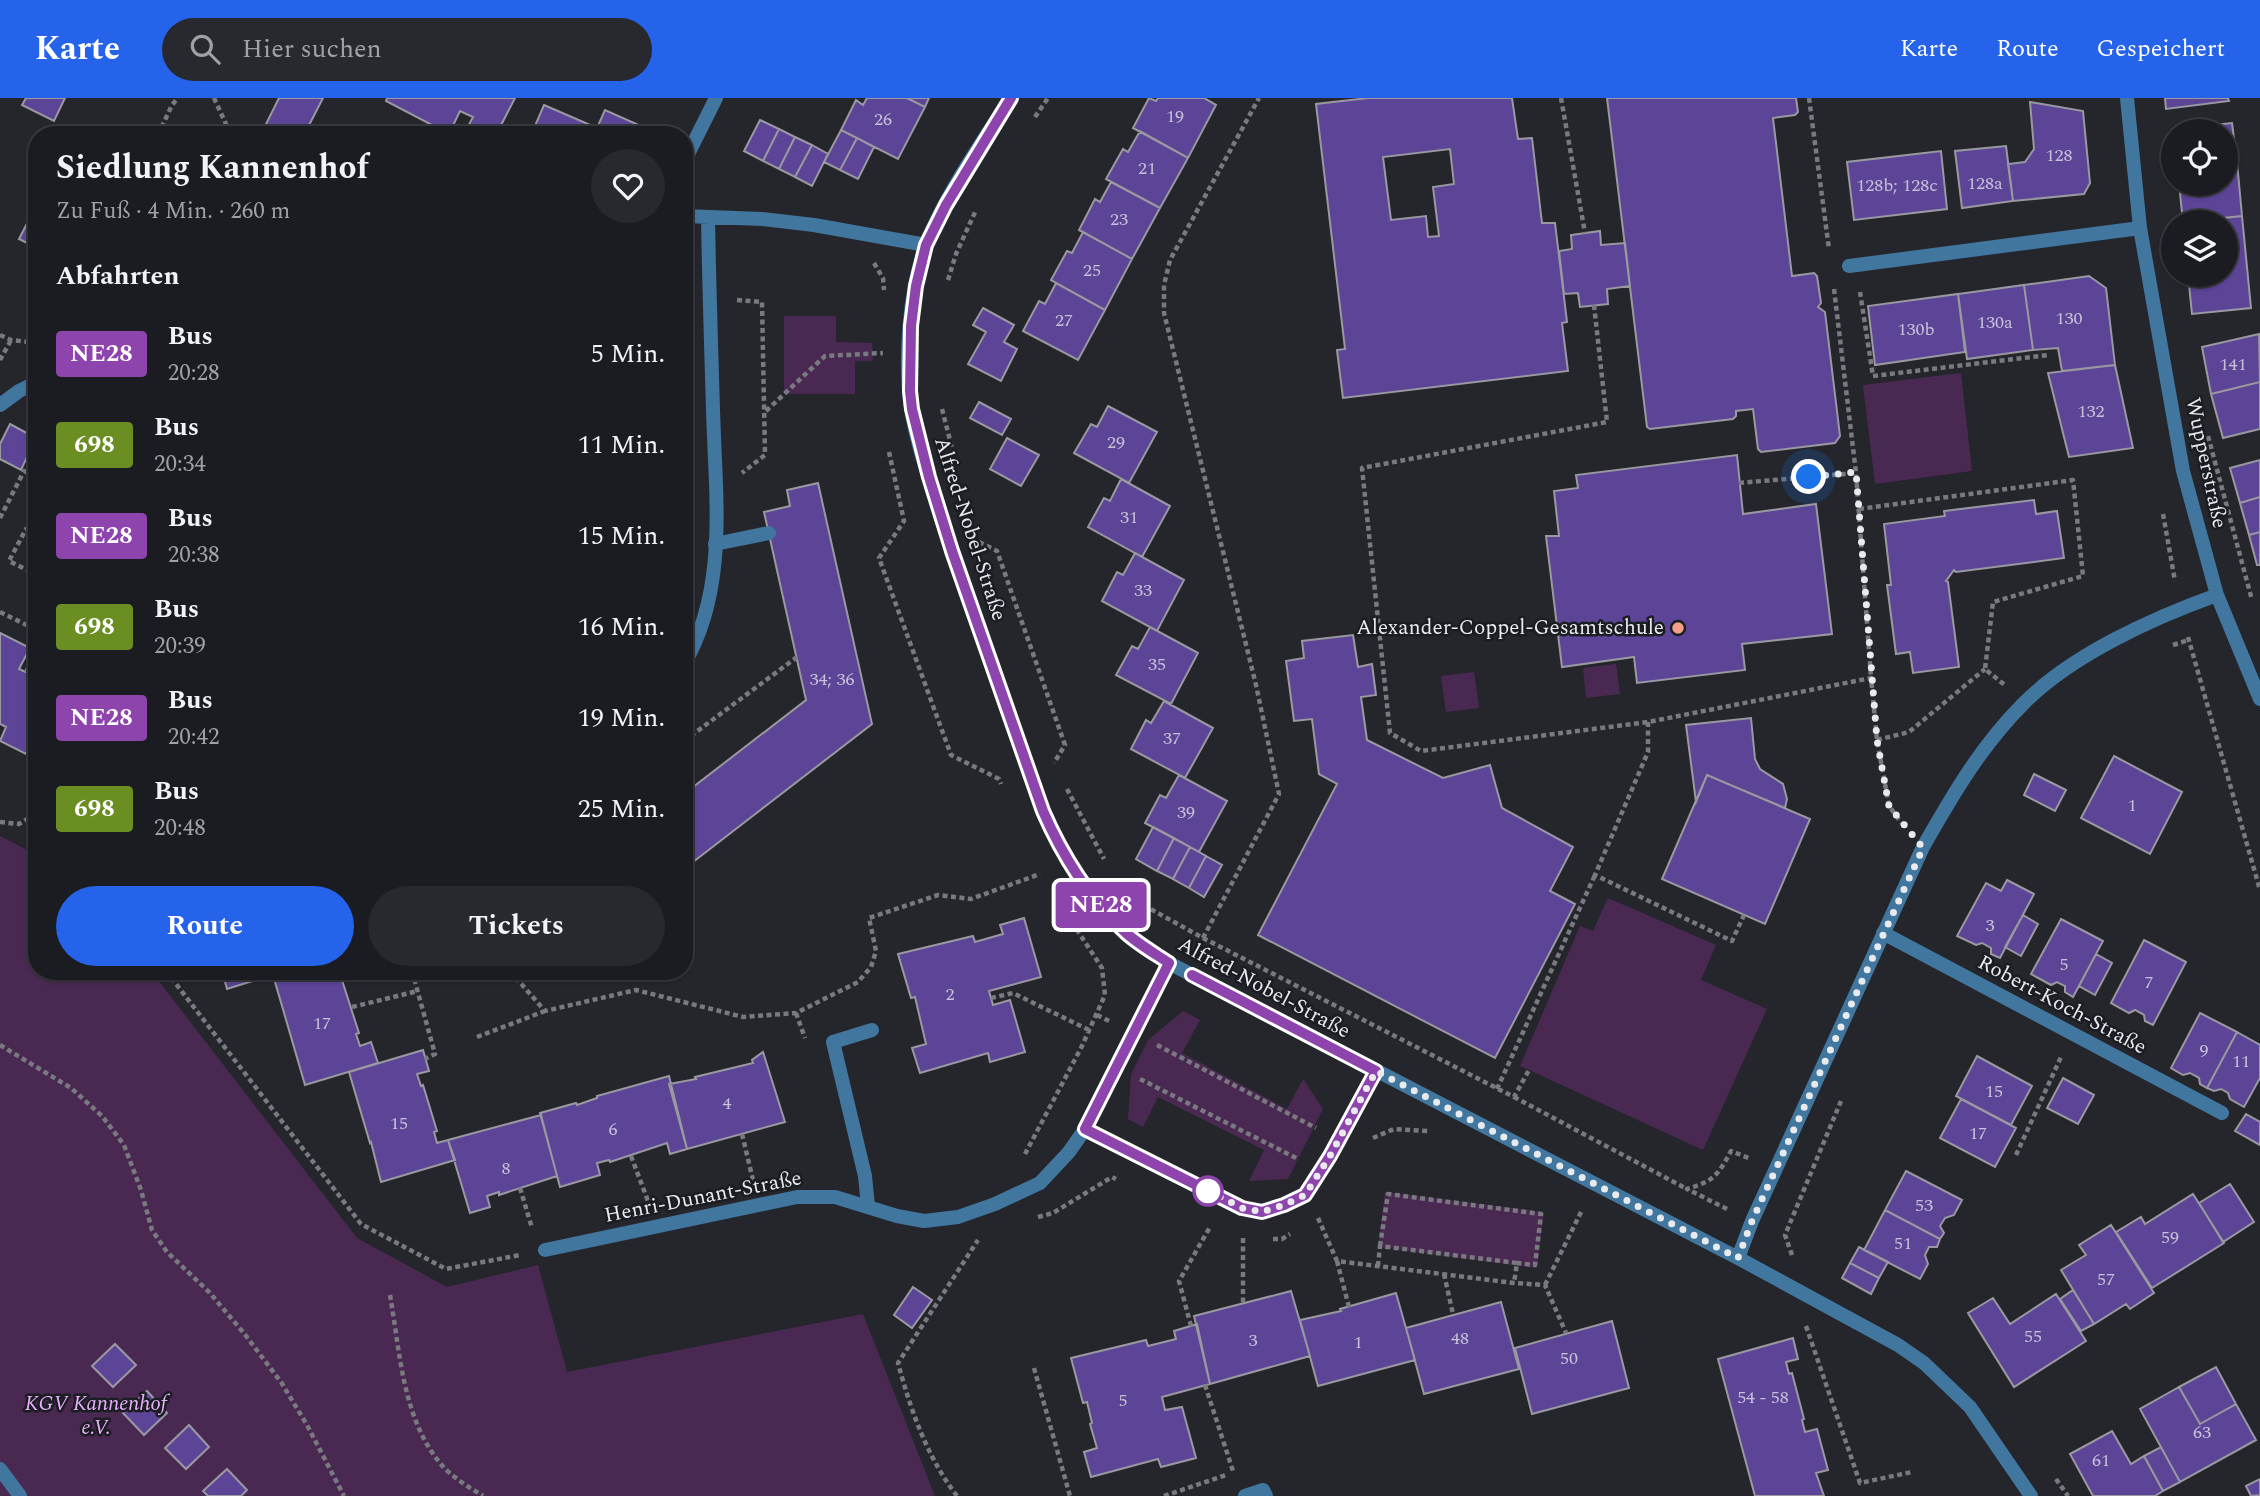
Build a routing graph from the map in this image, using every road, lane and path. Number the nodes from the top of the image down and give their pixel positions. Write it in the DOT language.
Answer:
graph roads {
  1 [pos="178,98"];
  2 [pos="214,98"];
  3 [pos="716,98"];
  4 [pos="1011,98"];
  5 [pos="1048,98"];
  6 [pos="1259,98"];
  7 [pos="1561,98"];
  8 [pos="2127,98"];
  9 [pos="1034,119"];
  10 [pos="162,126"];
  11 [pos="227,126"];
  12 [pos="693,144"];
  13 [pos="978,206"];
  14 [pos="693,216"];
  15 [pos="708,217"];
  16 [pos="2140,229"];
  17 [pos="1585,233"];
  18 [pos="926,245"];
  19 [pos="873,262"];
  20 [pos="1853,265"];
  21 [pos="944,291"];
  22 [pos="729,297"];
  23 [pos="886,299"];
  24 [pos="1594,305"];
  25 [pos="0,335"];
  26 [pos="11,340"];
  27 [pos="884,340"];
  28 [pos="28,342"];
  29 [pos="883,353"];
  30 [pos="2048,355"];
  31 [pos="0,360"];
  32 [pos="883,366"];
  33 [pos="28,387"];
  34 [pos="0,405"];
  35 [pos="942,408"];
  36 [pos="765,411"];
  37 [pos="887,440"];
  38 [pos="955,461"];
  39 [pos="28,473"];
  40 [pos="1739,483"];
  41 [pos="715,495"];
  42 [pos="1859,509"];
  43 [pos="0,519"];
  44 [pos="28,530"];
  45 [pos="769,533"];
  46 [pos="974,540"];
  47 [pos="715,544"];
  48 [pos="28,570"];
  49 [pos="2217,595"];
  50 [pos="0,612"];
  51 [pos="28,626"];
  52 [pos="2189,640"];
  53 [pos="693,647"];
  54 [pos="2164,649"];
  55 [pos="797,657"];
  56 [pos="28,668"];
  57 [pos="1984,668"];
  58 [pos="26,672"];
  59 [pos="1871,678"];
  60 [pos="2012,691"];
  61 [pos="2260,699"];
  62 [pos="1648,722"];
  63 [pos="693,734"];
  64 [pos="1877,740"];
  65 [pos="1054,764"];
  66 [pos="1066,787"];
  67 [pos="1004,791"];
  68 [pos="28,818"];
  69 [pos="0,822"];
  70 [pos="1923,848"];
  71 [pos="1035,862"];
  72 [pos="1109,869"];
  73 [pos="1040,873"];
  74 [pos="1595,875"];
  75 [pos="1047,884"];
  76 [pos="1133,899"];
  77 [pos="1061,905"];
  78 [pos="1744,915"];
  79 [pos="1883,933"];
  80 [pos="1203,937"];
  81 [pos="1169,963"];
  82 [pos="173,980"];
  83 [pos="415,980"];
  84 [pos="518,980"];
  85 [pos="418,991"];
  86 [pos="991,998"];
  87 [pos="352,1007"];
  88 [pos="545,1010"];
  89 [pos="872,1030"];
  90 [pos="1089,1030"];
  91 [pos="1134,1032"];
  92 [pos="2073,1033"];
  93 [pos="477,1037"];
  94 [pos="0,1045"];
  95 [pos="425,1059"];
  96 [pos="1117,1067"];
  97 [pos="1529,1070"];
  98 [pos="1376,1071"];
  99 [pos="1497,1089"];
  100 [pos="1514,1097"];
  101 [pos="1842,1097"];
  102 [pos="2222,1113"];
  103 [pos="1085,1129"];
  104 [pos="742,1134"];
  105 [pos="1438,1136"];
  106 [pos="1339,1140"];
  107 [pos="2016,1155"];
  108 [pos="631,1156"];
  109 [pos="1017,1162"];
  110 [pos="1321,1171"];
  111 [pos="766,1178"];
  112 [pos="1124,1183"];
  113 [pos="520,1188"];
  114 [pos="1687,1189"];
  115 [pos="1570,1203"];
  116 [pos="649,1206"];
  117 [pos="868,1206"];
  118 [pos="1582,1210"];
  119 [pos="1594,1216"];
  120 [pos="1318,1217"];
  121 [pos="1027,1220"];
  122 [pos="1202,1223"];
  123 [pos="534,1234"];
  124 [pos="979,1237"];
  125 [pos="1243,1238"];
  126 [pos="1380,1245"];
  127 [pos="545,1251"];
  128 [pos="1738,1258"];
  129 [pos="1794,1260"];
  130 [pos="1337,1261"];
  131 [pos="1517,1263"];
  132 [pos="1378,1266"];
  133 [pos="1444,1275"];
  134 [pos="1514,1283"];
  135 [pos="1545,1285"];
  136 [pos="390,1295"];
  137 [pos="1243,1302"];
  138 [pos="1349,1307"];
  139 [pos="1453,1314"];
  140 [pos="1191,1326"];
  141 [pos="1815,1326"];
  142 [pos="1566,1333"];
  143 [pos="1034,1368"];
  144 [pos="1205,1385"];
  145 [pos="0,1469"];
  146 [pos="1912,1472"];
  147 [pos="2053,1475"];
  148 [pos="1265,1493"];
  149 [pos="20,1496"];
  150 [pos="344,1496"];
  151 [pos="482,1496"];
  152 [pos="957,1496"];
  153 [pos="1070,1496"];
  154 [pos="1164,1496"];
  155 [pos="1245,1496"];
  156 [pos="2031,1496"];
  157 [pos="2068,1496"];
  1 -- 10 [label="path"];
  2 -- 11 [label="path"];
  3 -- 12 [label="street"];
  4 -- 18 [label="street, Alfred-Nobel-Straße"];
  5 -- 9 [label="path"];
  6 -- 80 [label="path"];
  7 -- 17 [label="path"];
  8 -- 16 [label="street, Wupperstraße"];
  13 -- 21 [label="path"];
  14 -- 15 [label="street"];
  15 -- 18 [label="street"];
  15 -- 41 [label="street"];
  16 -- 20 [label="street"];
  16 -- 49 [label="street, Wupperstraße"];
  18 -- 81 [label="street, Alfred-Nobel-Straße"];
  19 -- 23 [label="path"];
  20 -- 30 [label="path"];
  22 -- 36 [label="path"];
  24 -- 62 [label="path"];
  25 -- 26 [label="path"];
  26 -- 28 [label="path"];
  26 -- 31 [label="path"];
  27 -- 29 [label="path"];
  29 -- 32 [label="path"];
  29 -- 36 [label="path"];
  33 -- 34 [label="street"];
  35 -- 38 [label="path"];
  36 -- 41 [label="path"];
  37 -- 67 [label="path"];
  39 -- 43 [label="path"];
  40 -- 42 [label="path"];
  41 -- 47 [label="street"];
  42 -- 57 [label="path"];
  42 -- 59 [label="path"];
  44 -- 48 [label="path"];
  45 -- 47 [label="street"];
  46 -- 65 [label="path"];
  47 -- 53 [label="street"];
  49 -- 61 [label="street, Wupperstraße"];
  49 -- 70 [label="street"];
  50 -- 51 [label="path"];
  52 -- 54 [label="path"];
  55 -- 63 [label="path"];
  56 -- 58 [label="path"];
  57 -- 60 [label="path"];
  57 -- 64 [label="path"];
  59 -- 62 [label="path"];
  59 -- 64 [label="path"];
  62 -- 74 [label="path"];
  64 -- 70 [label="path"];
  66 -- 72 [label="path"];
  68 -- 69 [label="path"];
  70 -- 79 [label="street"];
  71 -- 73 [label="path"];
  73 -- 75 [label="path"];
  73 -- 88 [label="path"];
  74 -- 78 [label="path"];
  74 -- 99 [label="path"];
  76 -- 80 [label="path"];
  77 -- 90 [label="path"];
  79 -- 92 [label="street, Robert-Koch-Straße"];
  79 -- 128 [label="street"];
  80 -- 99 [label="path"];
  81 -- 91 [label="street, Henri-Dunant-Straße"];
  81 -- 98 [label="street, Alfred-Nobel-Straße"];
  82 -- 127 [label="path"];
  83 -- 85 [label="path"];
  84 -- 88 [label="path"];
  85 -- 87 [label="path"];
  85 -- 95 [label="path"];
  86 -- 90 [label="path"];
  88 -- 93 [label="path"];
  89 -- 117 [label="street"];
  90 -- 109 [label="path"];
  91 -- 96 [label="street, Henri-Dunant-Straße"];
  91 -- 106 [label="path"];
  92 -- 102 [label="street, Robert-Koch-Straße"];
  92 -- 107 [label="path"];
  94 -- 150 [label="path"];
  96 -- 103 [label="street, Henri-Dunant-Straße"];
  96 -- 110 [label="path"];
  97 -- 100 [label="path"];
  98 -- 106 [label="street"];
  98 -- 128 [label="street, Alfred-Nobel-Straße"];
  99 -- 100 [label="path"];
  100 -- 114 [label="path"];
  101 -- 129 [label="path"];
  103 -- 110 [label="street"];
  103 -- 117 [label="street, Henri-Dunant-Straße"];
  104 -- 111 [label="path"];
  105 -- 106 [label="path"];
  106 -- 110 [label="street"];
  108 -- 116 [label="path"];
  112 -- 121 [label="path"];
  113 -- 123 [label="path"];
  115 -- 118 [label="path"];
  117 -- 127 [label="street, Henri-Dunant-Straße"];
  118 -- 119 [label="path"];
  118 -- 135 [label="path"];
  120 -- 130 [label="path"];
  122 -- 140 [label="path"];
  124 -- 152 [label="path"];
  125 -- 137 [label="path"];
  126 -- 131 [label="path"];
  126 -- 131 [label="path"];
  126 -- 132 [label="path"];
  128 -- 156 [label="street, Alfred-Nobel-Straße"];
  130 -- 132 [label="path"];
  130 -- 138 [label="path"];
  131 -- 134 [label="path"];
  132 -- 133 [label="path"];
  133 -- 134 [label="path"];
  133 -- 139 [label="path"];
  134 -- 135 [label="path"];
  135 -- 142 [label="path"];
  136 -- 151 [label="path"];
  141 -- 146 [label="path"];
  143 -- 153 [label="path"];
  144 -- 154 [label="path"];
  145 -- 149 [label="street"];
  147 -- 157 [label="path"];
  148 -- 155 [label="street"];
}
